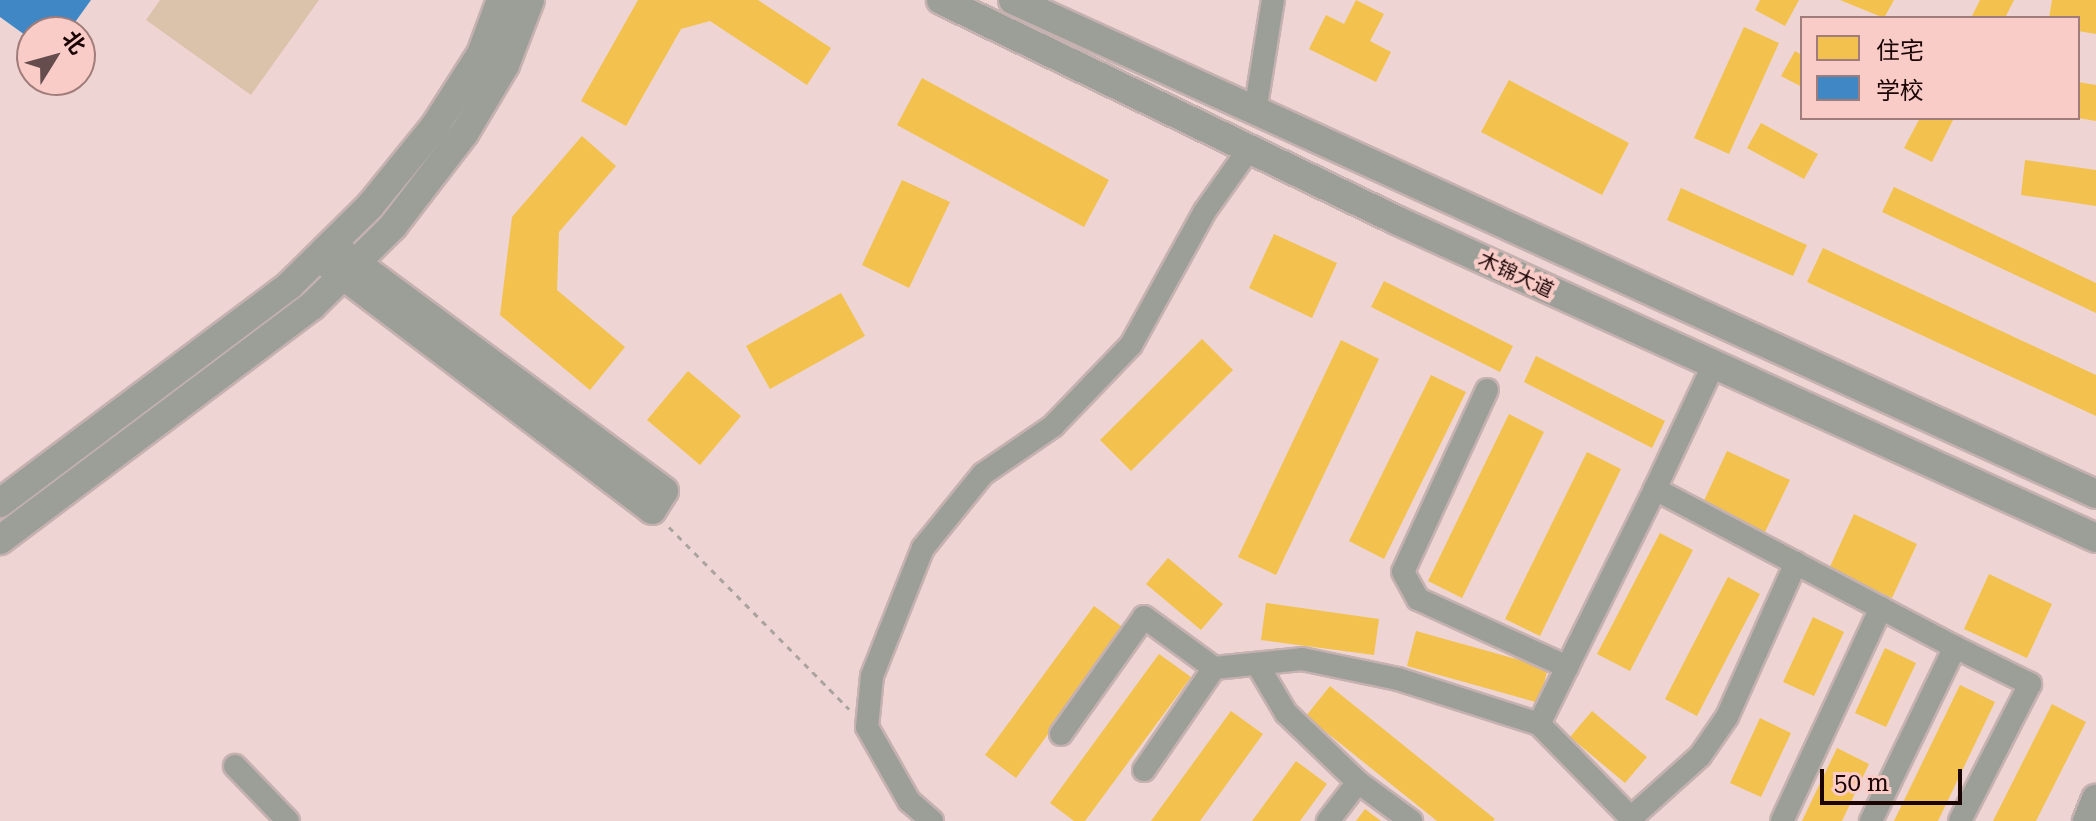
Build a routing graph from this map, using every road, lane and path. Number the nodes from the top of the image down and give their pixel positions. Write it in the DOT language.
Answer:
graph roads {
  1 [pos="501,0"];
  2 [pos="530,0"];
  3 [pos="941,0"];
  4 [pos="1013,0"];
  5 [pos="1273,0"];
  6 [pos="1255,112"];
  7 [pos="1249,149"];
  8 [pos="325,251"];
  9 [pos="350,269"];
  10 [pos="1713,366"];
  11 [pos="1487,390"];
  12 [pos="1655,489"];
  13 [pos="2096,494"];
  14 [pos="0,503"];
  15 [pos="652,510"];
  16 [pos="2096,538"];
  17 [pos="0,540"];
  18 [pos="1796,563"];
  19 [pos="1881,608"];
  20 [pos="1955,647"];
  21 [pos="1257,664"];
  22 [pos="1567,667"];
  23 [pos="1214,668"];
  24 [pos="1539,724"];
  25 [pos="867,727"];
  26 [pos="1061,734"];
  27 [pos="235,766"];
  28 [pos="1144,770"];
  29 [pos="1358,782"];
  30 [pos="2096,799"];
  31 [pos="1633,819"];
  32 [pos="288,821"];
  33 [pos="932,821"];
  34 [pos="1328,821"];
  35 [pos="1411,821"];
  36 [pos="1782,821"];
  37 [pos="1871,821"];
  38 [pos="1960,821"];
  39 [pos="2087,821"];
  1 -- 8 [label="street"];
  2 -- 9 [label="street"];
  3 -- 7 [label="street, 木锦大道"];
  4 -- 6 [label="street, 木锦大道"];
  5 -- 6 [label="street"];
  6 -- 13 [label="street, 木锦大道"];
  7 -- 10 [label="street, 木锦大道"];
  7 -- 25 [label="street"];
  8 -- 9 [label="street"];
  8 -- 14 [label="street"];
  9 -- 15 [label="street"];
  9 -- 17 [label="street"];
  10 -- 12 [label="street"];
  10 -- 16 [label="street, 木锦大道"];
  11 -- 22 [label="street"];
  12 -- 18 [label="street"];
  12 -- 22 [label="street"];
  15 -- 25 [label="path"];
  18 -- 19 [label="street"];
  18 -- 31 [label="street"];
  19 -- 20 [label="street"];
  19 -- 36 [label="street"];
  20 -- 37 [label="street"];
  20 -- 38 [label="street"];
  21 -- 23 [label="street"];
  21 -- 24 [label="street"];
  21 -- 29 [label="street"];
  22 -- 24 [label="street"];
  23 -- 26 [label="street"];
  23 -- 28 [label="street"];
  24 -- 31 [label="street"];
  25 -- 33 [label="street"];
  27 -- 32 [label="street"];
  29 -- 34 [label="street"];
  29 -- 35 [label="street"];
  30 -- 39 [label="street"];
}
